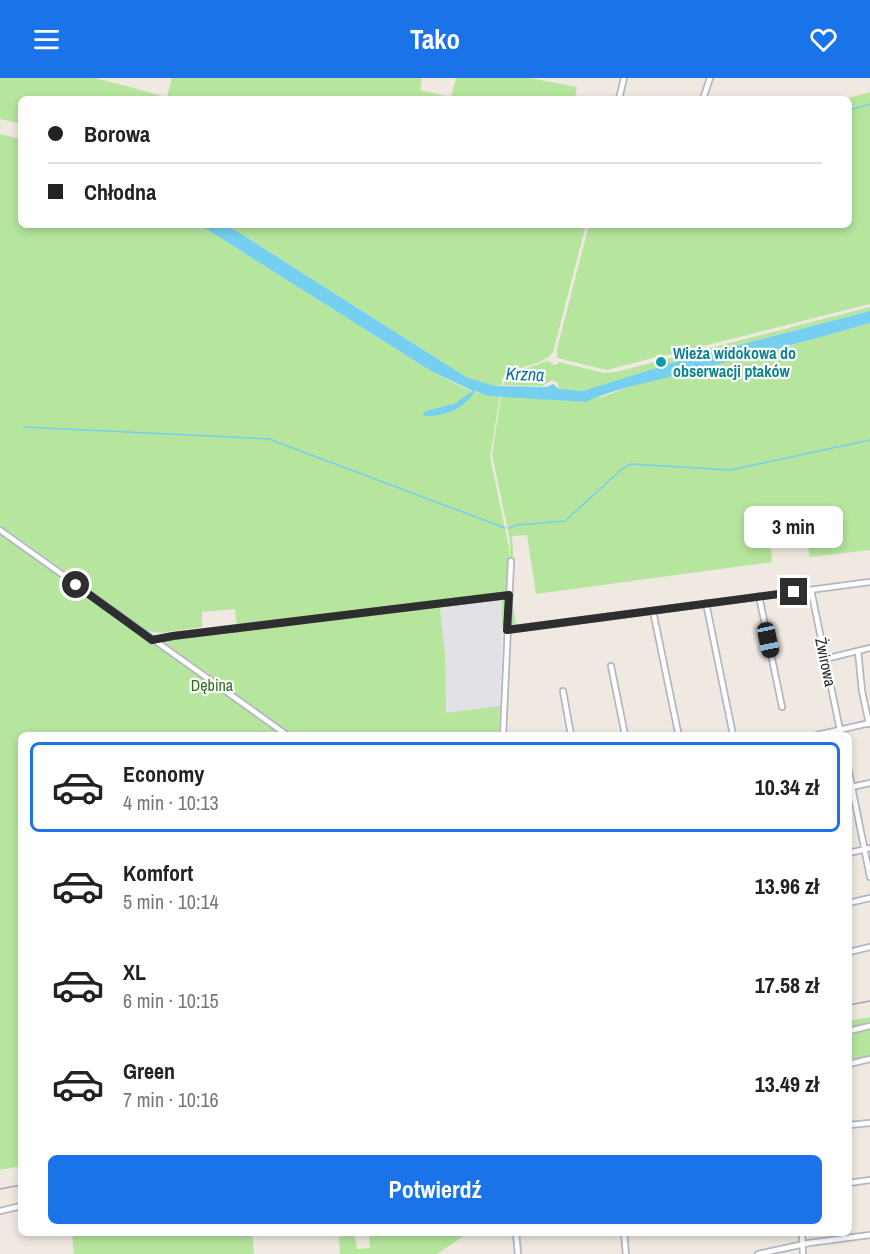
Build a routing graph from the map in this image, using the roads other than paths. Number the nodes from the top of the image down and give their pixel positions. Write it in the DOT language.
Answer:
graph roads {
  1 [pos="624,78"];
  2 [pos="710,78"];
  3 [pos="620,96"];
  4 [pos="704,96"];
  5 [pos="0,530"];
  6 [pos="511,561"];
  7 [pos="870,582"];
  8 [pos="811,590"];
  9 [pos="509,595"];
  10 [pos="759,596"];
  11 [pos="706,603"];
  12 [pos="653,611"];
  13 [pos="507,630"];
  14 [pos="152,640"];
  15 [pos="870,648"];
  16 [pos="858,651"];
  17 [pos="825,659"];
  18 [pos="611,666"];
  19 [pos="563,691"];
  20 [pos="782,707"];
  21 [pos="870,724"];
  22 [pos="283,732"];
  23 [pos="503,732"];
  24 [pos="570,732"];
  25 [pos="624,732"];
  26 [pos="678,732"];
  27 [pos="732,732"];
  28 [pos="841,732"];
  29 [pos="844,732"];
  30 [pos="870,783"];
  31 [pos="852,787"];
  32 [pos="867,849"];
  33 [pos="852,852"];
  34 [pos="870,877"];
  35 [pos="870,898"];
  36 [pos="852,902"];
  37 [pos="870,947"];
  38 [pos="852,951"];
  39 [pos="870,1026"];
  40 [pos="852,1030"];
  41 [pos="870,1059"];
  42 [pos="852,1063"];
  43 [pos="870,1123"];
  44 [pos="852,1125"];
  45 [pos="870,1180"];
  46 [pos="852,1183"];
  47 [pos="18,1207"];
  48 [pos="0,1211"];
  49 [pos="516,1236"];
  50 [pos="624,1236"];
  51 [pos="802,1236"];
  52 [pos="870,1236"];
  53 [pos="803,1244"];
  54 [pos="518,1254"];
  55 [pos="626,1254"];
  56 [pos="758,1254"];
  57 [pos="803,1254"];
  1 -- 3 [label="street"];
  2 -- 4 [label="street"];
  5 -- 14 [label="street"];
  6 -- 9 [label="street"];
  7 -- 8 [label="street"];
  8 -- 10 [label="street"];
  8 -- 17 [label="street, Żwirowa"];
  9 -- 13 [label="street"];
  9 -- 14 [label="street"];
  10 -- 11 [label="street"];
  10 -- 20 [label="street"];
  11 -- 12 [label="street"];
  11 -- 27 [label="street"];
  12 -- 13 [label="street"];
  12 -- 26 [label="street"];
  13 -- 23 [label="street"];
  14 -- 22 [label="street"];
  15 -- 16 [label="street"];
  16 -- 17 [label="street"];
  16 -- 21 [label="street"];
  17 -- 28 [label="street, Żwirowa"];
  18 -- 25 [label="street"];
  19 -- 24 [label="street"];
  21 -- 29 [label="street"];
  30 -- 31 [label="street"];
  31 -- 32 [label="street"];
  32 -- 33 [label="street"];
  32 -- 34 [label="street"];
  35 -- 36 [label="street"];
  37 -- 38 [label="street"];
  39 -- 40 [label="street"];
  41 -- 42 [label="street"];
  43 -- 44 [label="street"];
  45 -- 46 [label="street"];
  47 -- 48 [label="street"];
  49 -- 54 [label="street"];
  50 -- 55 [label="street"];
  51 -- 53 [label="street"];
  52 -- 53 [label="street"];
  53 -- 56 [label="street"];
  53 -- 57 [label="street"];
}
